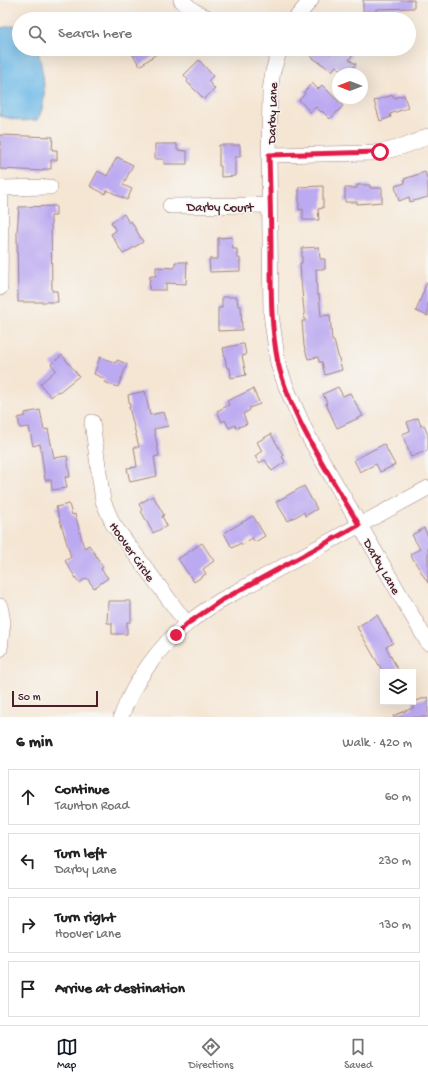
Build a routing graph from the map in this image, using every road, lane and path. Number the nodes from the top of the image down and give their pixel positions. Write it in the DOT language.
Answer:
graph roads {
  1 [pos="181,0"];
  2 [pos="311,0"];
  3 [pos="196,12"];
  4 [pos="301,12"];
  5 [pos="278,56"];
  6 [pos="428,136"];
  7 [pos="269,155"];
  8 [pos="50,187"];
  9 [pos="0,188"];
  10 [pos="270,205"];
  11 [pos="170,206"];
  12 [pos="0,288"];
  13 [pos="92,422"];
  14 [pos="428,488"];
  15 [pos="359,525"];
  16 [pos="0,606"];
  17 [pos="187,624"];
  18 [pos="428,643"];
  19 [pos="0,649"];
  20 [pos="121,717"];
  1 -- 3 [label="street"];
  2 -- 4 [label="street"];
  5 -- 7 [label="street, Darby Lane"];
  6 -- 7 [label="street"];
  7 -- 10 [label="street, Darby Lane"];
  8 -- 9 [label="street"];
  9 -- 12 [label="street"];
  10 -- 11 [label="street, Darby Court"];
  10 -- 15 [label="street, Darby Lane"];
  13 -- 17 [label="street, Hoover Circle"];
  14 -- 15 [label="street"];
  15 -- 17 [label="street"];
  15 -- 18 [label="street, Darby Lane"];
  16 -- 19 [label="street"];
  17 -- 20 [label="street"];
}
